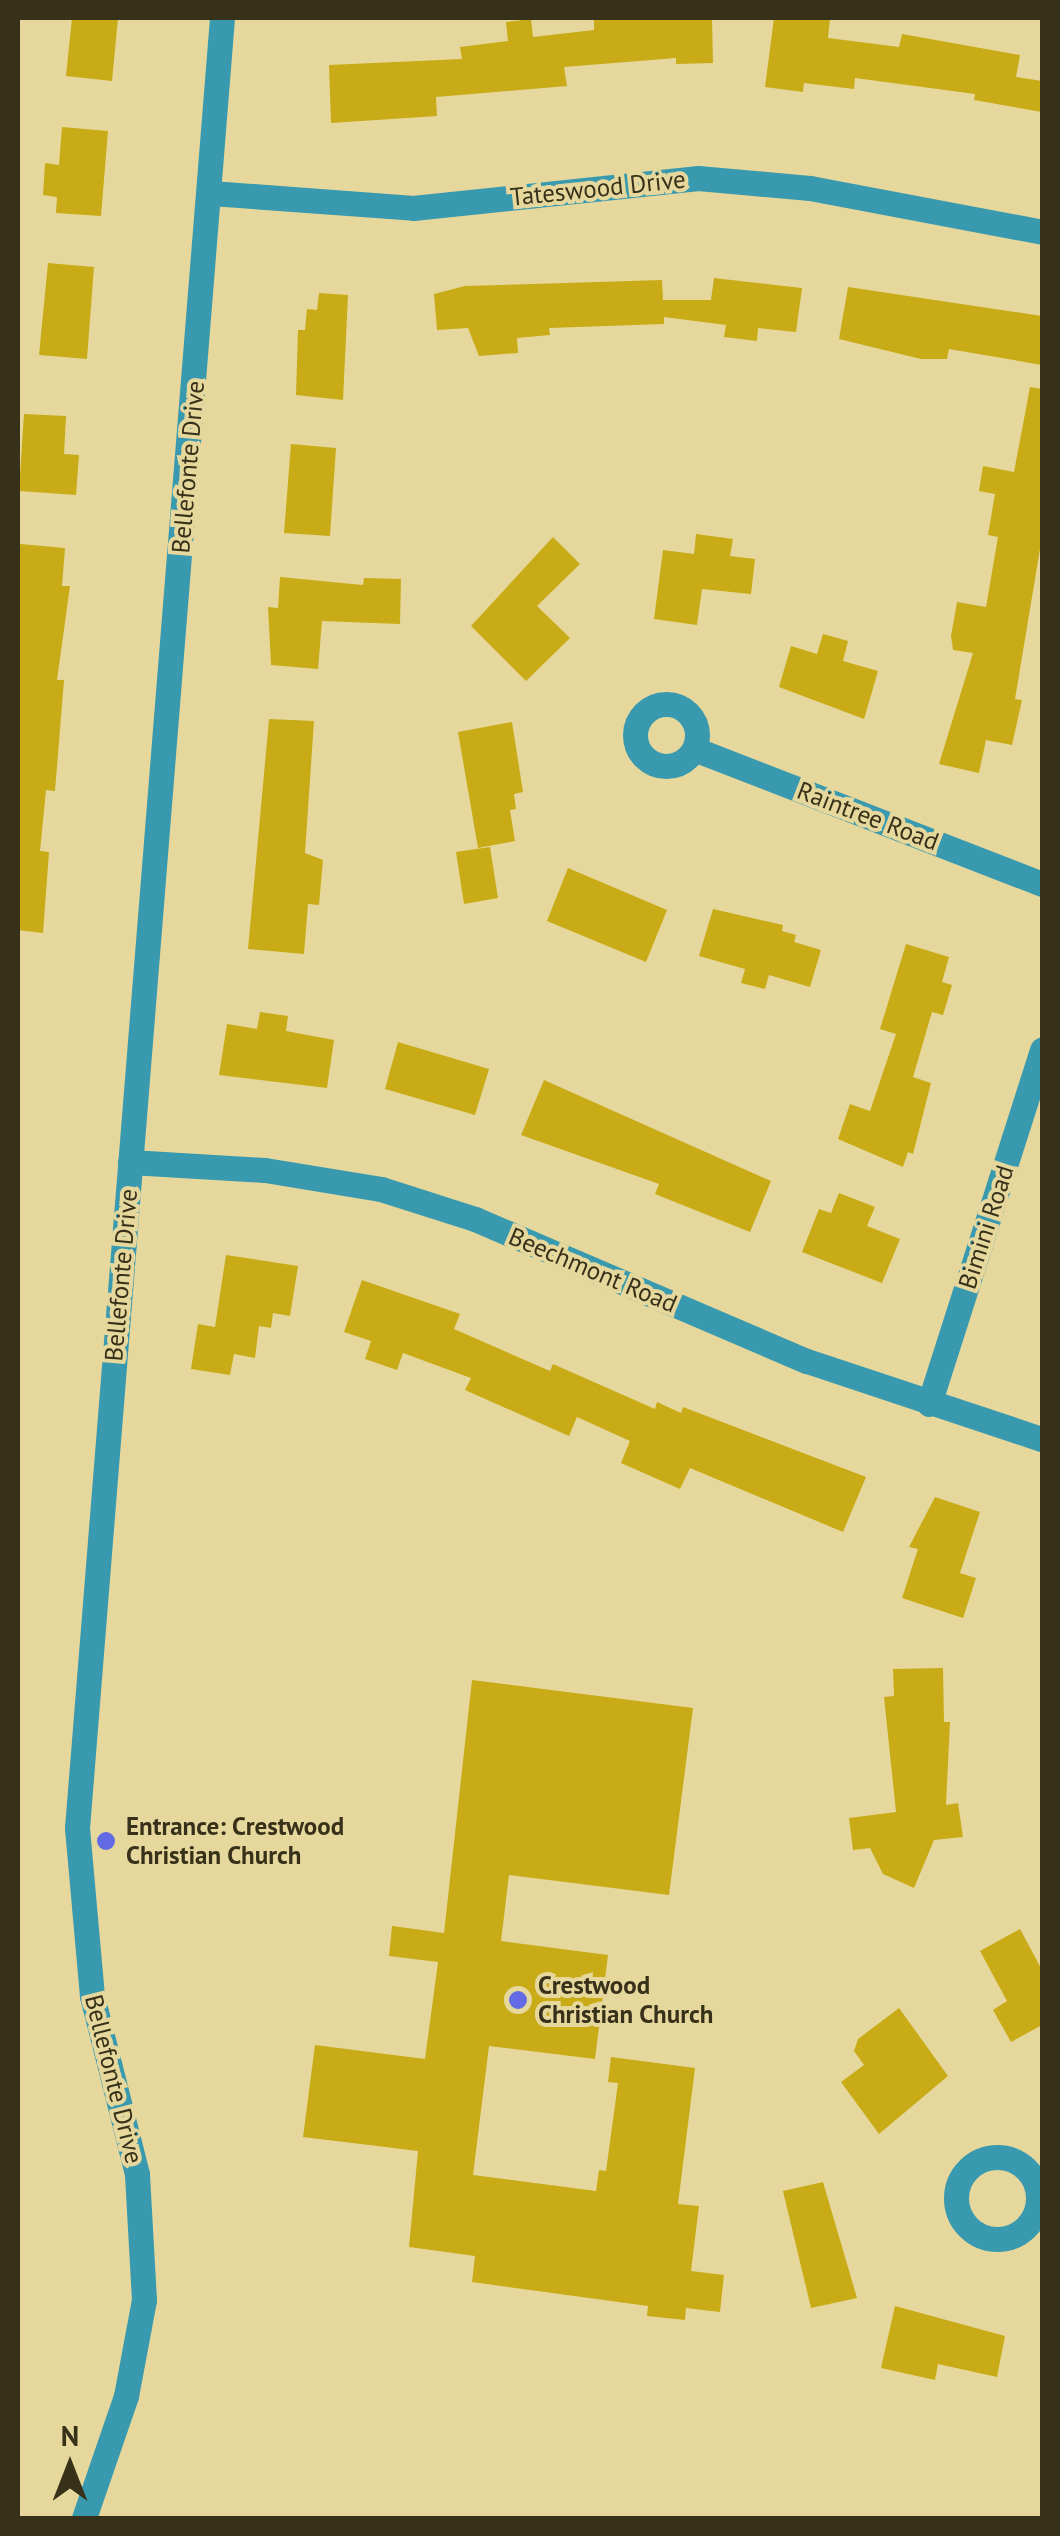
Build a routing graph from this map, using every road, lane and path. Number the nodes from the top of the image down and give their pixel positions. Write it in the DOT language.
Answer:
graph roads {
  1 [pos="222,18"];
  2 [pos="211,193"];
  3 [pos="1042,232"];
  4 [pos="694,749"];
  5 [pos="1042,884"];
  6 [pos="1042,1050"];
  7 [pos="130,1162"];
  8 [pos="928,1404"];
  9 [pos="1042,1439"];
  10 [pos="84,2518"];
  1 -- 2 [label="street, Bellefonte Drive"];
  2 -- 3 [label="street, Tateswood Drive"];
  2 -- 7 [label="street, Bellefonte Drive"];
  4 -- 5 [label="street, Raintree Road"];
  6 -- 8 [label="street, Bimini Road"];
  7 -- 8 [label="street, Beechmont Road"];
  7 -- 10 [label="street, Bellefonte Drive"];
  8 -- 9 [label="street, Beechmont Road"];
}
